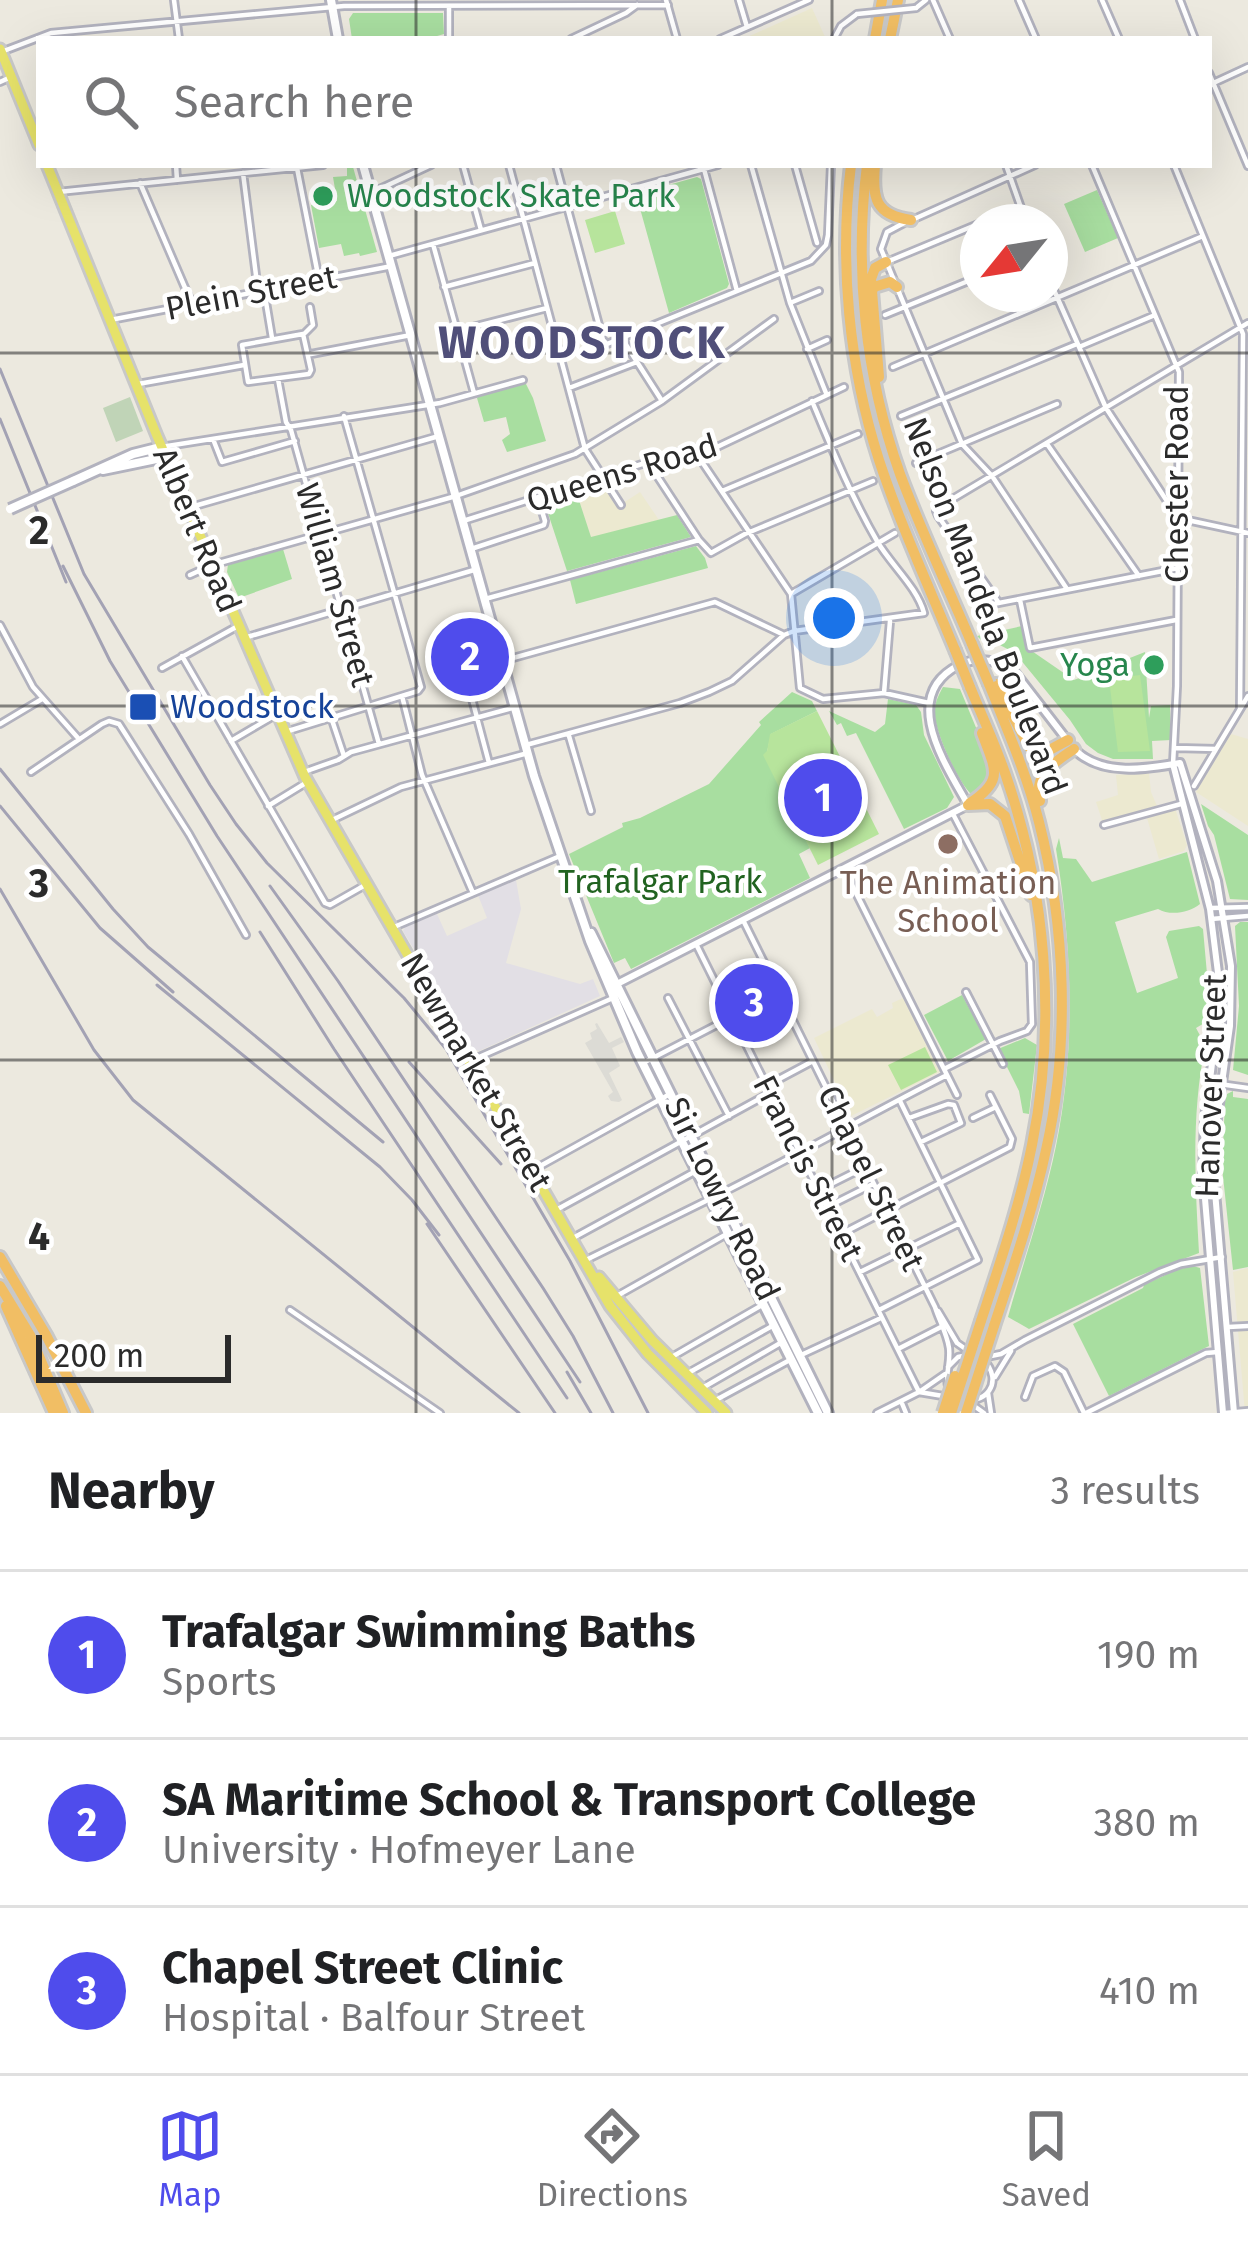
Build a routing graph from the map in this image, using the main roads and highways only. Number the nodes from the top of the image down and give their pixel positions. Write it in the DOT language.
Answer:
graph roads {
  1 [pos="882,0"];
  2 [pos="898,0"];
  3 [pos="332,3"];
  4 [pos="338,36"];
  5 [pos="873,36"];
  6 [pos="891,36"];
  7 [pos="1,51"];
  8 [pos="6,80"];
  9 [pos="35,124"];
  10 [pos="48,168"];
  11 [pos="365,168"];
  12 [pos="848,168"];
  13 [pos="871,168"];
  14 [pos="871,168"];
  15 [pos="911,220"];
  16 [pos="886,262"];
  17 [pos="897,287"];
  18 [pos="872,292"];
  19 [pos="878,398"];
  20 [pos="164,452"];
  21 [pos="5,511"];
  22 [pos="992,682"];
  23 [pos="968,688"];
  24 [pos="367,884"];
  25 [pos="1054,897"];
  26 [pos="1043,951"];
  27 [pos="0,1257"];
  28 [pos="586,1260"];
  29 [pos="0,1290"];
  30 [pos="768,1302"];
  31 [pos="795,1358"];
  32 [pos="968,1408"];
  33 [pos="53,1413"];
  34 [pos="63,1413"];
  35 [pos="83,1413"];
  36 [pos="707,1413"];
  37 [pos="726,1413"];
  38 [pos="818,1413"];
  39 [pos="828,1413"];
  40 [pos="947,1413"];
  1 -- 5 [label="highway"];
  2 -- 6 [label="highway"];
  3 -- 4 [label="main road"];
  7 -- 8 [label="main road"];
  8 -- 9 [label="main road"];
  10 -- 20 [label="main road, Albert Road"];
  11 -- 30 [label="main road, Sir Lowry Road"];
  12 -- 23 [label="highway, Nelson Mandela Boulevard, bridge"];
  13 -- 15 [label="highway"];
  14 -- 19 [label="highway, Nelson Mandela Boulevard"];
  16 -- 18 [label="highway"];
  17 -- 18 [label="highway"];
  18 -- 19 [label="highway"];
  19 -- 22 [label="highway, Nelson Mandela Boulevard, bridge"];
  20 -- 21 [label="main road, bridge"];
  20 -- 24 [label="main road, Albert Road"];
  22 -- 25 [label="highway, Nelson Mandela Boulevard"];
  22 -- 25 [label="highway"];
  23 -- 26 [label="highway, Nelson Mandela Boulevard"];
  23 -- 26 [label="highway"];
  24 -- 28 [label="main road, Newmarket Street"];
  25 -- 32 [label="highway, Nelson Mandela Boulevard, bridge"];
  26 -- 40 [label="highway, Nelson Mandela Boulevard, bridge"];
  27 -- 35 [label="highway"];
  28 -- 36 [label="main road, Newmarket Street"];
  28 -- 37 [label="main road, Newmarket Street"];
  29 -- 33 [label="highway"];
  29 -- 34 [label="highway"];
  30 -- 31 [label="main road, Sir Lowry Road"];
  30 -- 31 [label="main road, Sir Lowry Road"];
  31 -- 38 [label="main road, Sir Lowry Road"];
  31 -- 39 [label="main road, Sir Lowry Road"];
}
